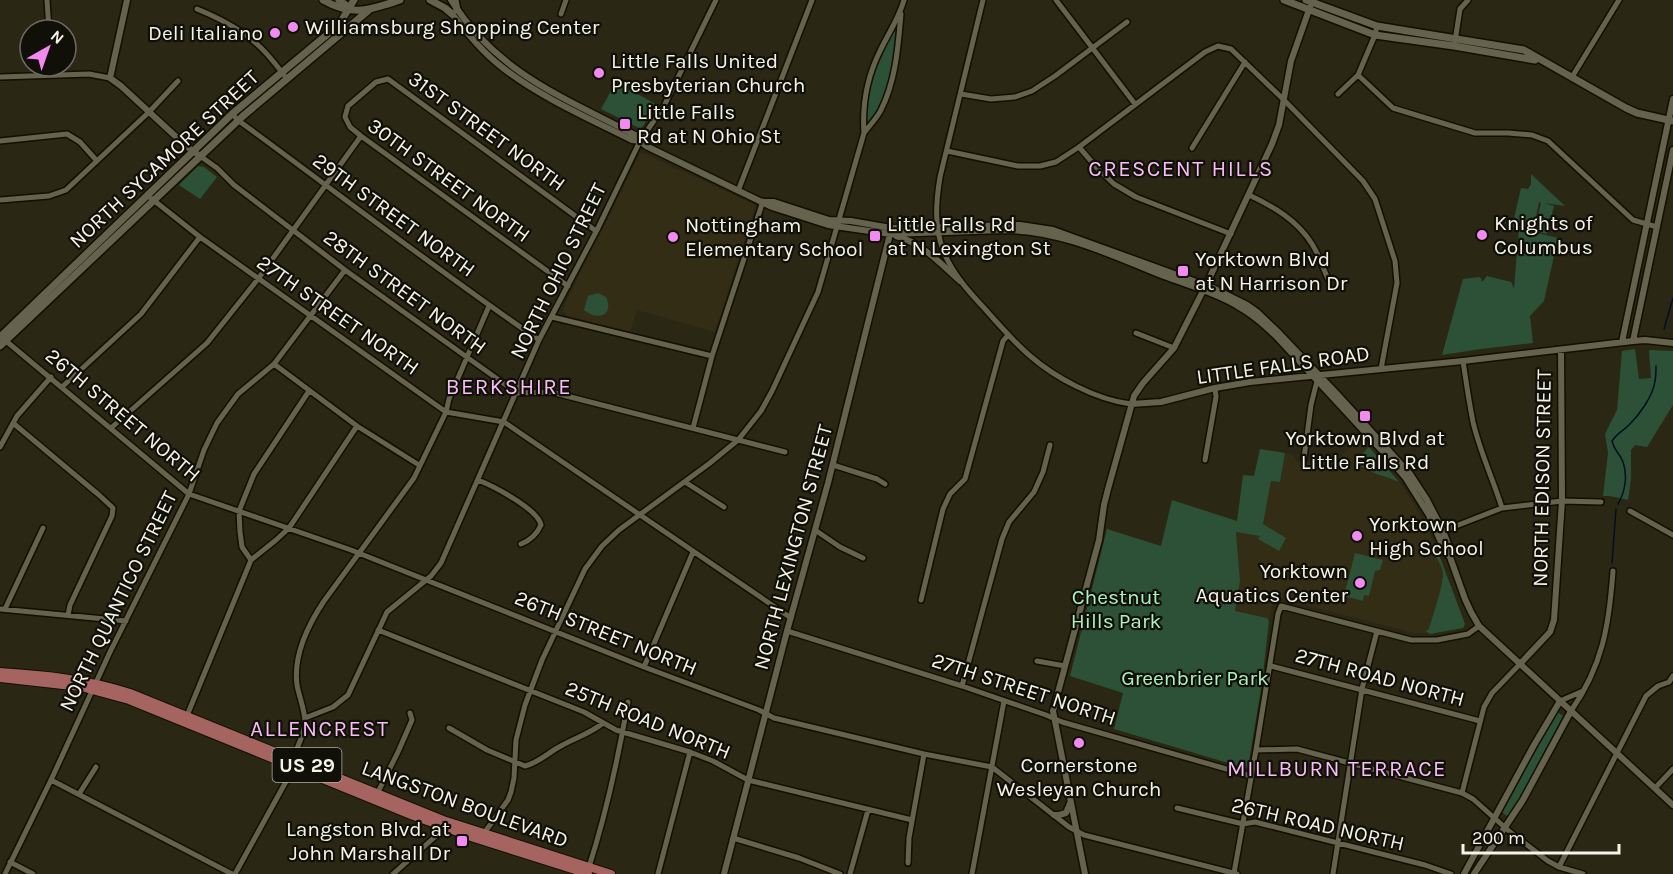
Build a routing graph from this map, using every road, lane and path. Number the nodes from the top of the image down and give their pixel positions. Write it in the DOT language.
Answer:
graph roads {
  1 [pos="47,0"];
  2 [pos="127,0"];
  3 [pos="339,0"];
  4 [pos="400,0"];
  5 [pos="430,0"];
  6 [pos="453,0"];
  7 [pos="566,0"];
  8 [pos="716,0"];
  9 [pos="812,0"];
  10 [pos="904,0"];
  11 [pos="983,0"];
  12 [pos="1056,0"];
  13 [pos="1284,0"];
  14 [pos="1468,0"];
  15 [pos="1619,0"];
  16 [pos="1310,1"];
  17 [pos="326,2"];
  18 [pos="351,7"];
  19 [pos="197,9"];
  20 [pos="369,10"];
  21 [pos="901,10"];
  22 [pos="1309,10"];
  23 [pos="454,12"];
  24 [pos="561,14"];
  25 [pos="48,18"];
  26 [pos="1127,22"];
  27 [pos="1377,26"];
  28 [pos="335,28"];
  29 [pos="1375,35"];
  30 [pos="336,38"];
  31 [pos="1454,42"];
  32 [pos="1092,48"];
  33 [pos="1245,62"];
  34 [pos="78,74"];
  35 [pos="1358,75"];
  36 [pos="18,76"];
  37 [pos="285,76"];
  38 [pos="0,77"];
  39 [pos="1572,77"];
  40 [pos="110,78"];
  41 [pos="388,79"];
  42 [pos="178,81"];
  43 [pos="961,94"];
  44 [pos="1338,94"];
  45 [pos="1673,99"];
  46 [pos="1284,100"];
  47 [pos="1135,105"];
  48 [pos="149,112"];
  49 [pos="232,114"];
  50 [pos="1672,120"];
  51 [pos="239,121"];
  52 [pos="864,133"];
  53 [pos="361,136"];
  54 [pos="0,141"];
  55 [pos="639,141"];
  56 [pos="1079,147"];
  57 [pos="1192,148"];
  58 [pos="1673,150"];
  59 [pos="947,151"];
  60 [pos="193,152"];
  61 [pos="200,156"];
  62 [pos="98,161"];
  63 [pos="325,185"];
  64 [pos="738,191"];
  65 [pos="147,195"];
  66 [pos="1249,195"];
  67 [pos="0,200"];
  68 [pos="154,201"];
  69 [pos="763,201"];
  70 [pos="838,224"];
  71 [pos="1647,224"];
  72 [pos="1657,226"];
  73 [pos="938,230"];
  74 [pos="293,231"];
  75 [pos="596,231"];
  76 [pos="891,231"];
  77 [pos="1231,234"];
  78 [pos="200,237"];
  79 [pos="345,270"];
  80 [pos="258,279"];
  81 [pos="1328,279"];
  82 [pos="960,281"];
  83 [pos="568,286"];
  84 [pos="1204,288"];
  85 [pos="489,306"];
  86 [pos="28,316"];
  87 [pos="311,316"];
  88 [pos="552,317"];
  89 [pos="1136,333"];
  90 [pos="1008,334"];
  91 [pos="539,340"];
  92 [pos="1,341"];
  93 [pos="1633,341"];
  94 [pos="1622,342"];
  95 [pos="1673,343"];
  96 [pos="1174,348"];
  97 [pos="1561,350"];
  98 [pos="712,356"];
  99 [pos="466,358"];
  100 [pos="1463,361"];
  101 [pos="274,363"];
  102 [pos="1381,369"];
  103 [pos="51,377"];
  104 [pos="1316,377"];
  105 [pos="62,387"];
  106 [pos="1215,388"];
  107 [pos="309,391"];
  108 [pos="517,393"];
  109 [pos="1131,404"];
  110 [pos="446,412"];
  111 [pos="504,422"];
  112 [pos="13,423"];
  113 [pos="357,426"];
  114 [pos="111,428"];
  115 [pos="693,428"];
  116 [pos="738,440"];
  117 [pos="1050,445"];
  118 [pos="0,447"];
  119 [pos="785,452"];
  120 [pos="1304,458"];
  121 [pos="1205,460"];
  122 [pos="419,465"];
  123 [pos="833,465"];
  124 [pos="478,480"];
  125 [pos="685,482"];
  126 [pos="885,484"];
  127 [pos="189,494"];
  128 [pos="1562,501"];
  129 [pos="1601,502"];
  130 [pos="724,507"];
  131 [pos="1502,508"];
  132 [pos="239,511"];
  133 [pos="1630,511"];
  134 [pos="640,515"];
  135 [pos="43,528"];
  136 [pos="289,528"];
  137 [pos="815,530"];
  138 [pos="1443,531"];
  139 [pos="1673,535"];
  140 [pos="521,544"];
  141 [pos="693,552"];
  142 [pos="359,553"];
  143 [pos="1450,557"];
  144 [pos="863,558"];
  145 [pos="251,560"];
  146 [pos="1613,571"];
  147 [pos="425,580"];
  148 [pos="921,600"];
  149 [pos="2,609"];
  150 [pos="68,615"];
  151 [pos="790,618"];
  152 [pos="126,621"];
  153 [pos="1479,626"];
  154 [pos="378,630"];
  155 [pos="556,631"];
  156 [pos="787,631"];
  157 [pos="1377,631"];
  158 [pos="1037,661"];
  159 [pos="1520,664"];
  160 [pos="1065,666"];
  161 [pos="1271,666"];
  162 [pos="644,667"];
  163 [pos="0,672"];
  164 [pos="0,678"];
  165 [pos="1672,680"];
  166 [pos="95,686"];
  167 [pos="962,686"];
  168 [pos="1362,689"];
  169 [pos="530,691"];
  170 [pos="1583,691"];
  171 [pos="1004,701"];
  172 [pos="1560,701"];
  173 [pos="628,702"];
  174 [pos="1571,711"];
  175 [pos="410,712"];
  176 [pos="765,713"];
  177 [pos="304,718"];
  178 [pos="1054,718"];
  179 [pos="185,719"];
  180 [pos="1480,721"];
  181 [pos="603,723"];
  182 [pos="449,728"];
  183 [pos="623,732"];
  184 [pos="1257,750"];
  185 [pos="690,752"];
  186 [pos="1617,753"];
  187 [pos="924,754"];
  188 [pos="514,761"];
  189 [pos="1352,763"];
  190 [pos="294,764"];
  191 [pos="96,767"];
  192 [pos="992,767"];
  193 [pos="1673,769"];
  194 [pos="1251,776"];
  195 [pos="51,780"];
  196 [pos="748,780"];
  197 [pos="1655,788"];
  198 [pos="1462,793"];
  199 [pos="80,794"];
  200 [pos="377,794"];
  201 [pos="1070,799"];
  202 [pos="1673,805"];
  203 [pos="1177,808"];
  204 [pos="868,810"];
  205 [pos="1054,815"];
  206 [pos="1495,818"];
  207 [pos="912,820"];
  208 [pos="442,823"];
  209 [pos="1243,824"];
  210 [pos="1505,827"];
  211 [pos="1077,831"];
  212 [pos="482,837"];
  213 [pos="733,838"];
  214 [pos="1339,843"];
  215 [pos="10,862"];
  216 [pos="908,863"];
  217 [pos="0,865"];
  218 [pos="1559,867"];
  219 [pos="6,871"];
  220 [pos="587,872"];
  221 [pos="33,874"];
  222 [pos="233,874"];
  223 [pos="393,874"];
  224 [pos="611,874"];
  225 [pos="658,874"];
  226 [pos="724,874"];
  227 [pos="840,874"];
  228 [pos="850,874"];
  229 [pos="972,874"];
  230 [pos="1085,874"];
  231 [pos="1235,874"];
  232 [pos="1334,874"];
  233 [pos="1451,874"];
  234 [pos="1464,874"];
  235 [pos="1474,874"];
  236 [pos="1583,874"];
  1 -- 25 [label="street"];
  2 -- 40 [label="street"];
  3 -- 18 [label="main road"];
  4 -- 20 [label="main road"];
  5 -- 23 [label="main road"];
  6 -- 23 [label="main road"];
  7 -- 24 [label="street"];
  8 -- 55 [label="street, NORTH OHIO STREET"];
  9 -- 64 [label="street"];
  10 -- 21 [label="street"];
  11 -- 43 [label="street, LITTLE FALLS ROAD"];
  12 -- 32 [label="street"];
  13 -- 22 [label="main road"];
  14 -- 31 [label="street"];
  15 -- 39 [label="street"];
  16 -- 22 [label="street"];
  16 -- 27 [label="main road"];
  17 -- 18 [label="main road"];
  17 -- 28 [label="main road"];
  18 -- 20 [label="main road"];
  18 -- 28 [label="main road, NORTH SYCAMORE STREET"];
  18 -- 30 [label="main road, NORTH SYCAMORE STREET"];
  19 -- 37 [label="street"];
  20 -- 30 [label="main road, NORTH SYCAMORE STREET"];
  21 -- 52 [label="street"];
  21 -- 52 [label="street"];
  22 -- 29 [label="main road"];
  22 -- 46 [label="street"];
  23 -- 55 [label="street"];
  26 -- 32 [label="street"];
  27 -- 29 [label="street"];
  27 -- 31 [label="main road"];
  28 -- 37 [label="main road, NORTH SYCAMORE STREET"];
  29 -- 31 [label="main road"];
  29 -- 35 [label="street"];
  30 -- 37 [label="main road, NORTH SYCAMORE STREET"];
  31 -- 39 [label="main road"];
  32 -- 43 [label="street"];
  32 -- 47 [label="street"];
  33 -- 46 [label="street"];
  33 -- 47 [label="street"];
  33 -- 57 [label="street"];
  34 -- 40 [label="street"];
  35 -- 44 [label="street"];
  35 -- 71 [label="street"];
  36 -- 38 [label="street"];
  37 -- 49 [label="main road, NORTH SYCAMORE STREET"];
  37 -- 51 [label="main road, NORTH SYCAMORE STREET"];
  39 -- 50 [label="main road"];
  40 -- 48 [label="street"];
  41 -- 53 [label="street, 30TH STREET NORTH"];
  41 -- 75 [label="street, 31ST STREET NORTH"];
  42 -- 48 [label="street"];
  43 -- 59 [label="street, LITTLE FALLS ROAD"];
  45 -- 50 [label="street"];
  46 -- 66 [label="street"];
  46 -- 102 [label="street"];
  47 -- 56 [label="street"];
  48 -- 60 [label="street"];
  48 -- 62 [label="street"];
  49 -- 51 [label="street, 29TH STREET NORTH"];
  49 -- 60 [label="main road, NORTH SYCAMORE STREET"];
  50 -- 71 [label="street"];
  51 -- 61 [label="main road, NORTH SYCAMORE STREET"];
  51 -- 63 [label="street, 29TH STREET NORTH"];
  52 -- 70 [label="street"];
  53 -- 63 [label="street"];
  53 -- 83 [label="street, 30TH STREET NORTH"];
  54 -- 62 [label="street"];
  55 -- 64 [label="street"];
  55 -- 75 [label="street, NORTH OHIO STREET"];
  56 -- 59 [label="street"];
  56 -- 77 [label="street"];
  58 -- 72 [label="street"];
  59 -- 73 [label="street, LITTLE FALLS ROAD"];
  60 -- 61 [label="street"];
  60 -- 65 [label="main road, NORTH SYCAMORE STREET"];
  61 -- 68 [label="main road, NORTH SYCAMORE STREET"];
  61 -- 74 [label="street, 28TH STREET NORTH"];
  62 -- 67 [label="street"];
  63 -- 74 [label="street"];
  63 -- 85 [label="street, 29TH STREET NORTH"];
  64 -- 69 [label="street"];
  65 -- 68 [label="street, 27TH STREET NORTH"];
  65 -- 86 [label="main road, NORTH SYCAMORE STREET"];
  66 -- 77 [label="street"];
  66 -- 81 [label="street"];
  68 -- 78 [label="street, 27TH STREET NORTH"];
  68 -- 86 [label="main road, NORTH SYCAMORE STREET"];
  69 -- 70 [label="street"];
  69 -- 98 [label="street"];
  70 -- 76 [label="street"];
  70 -- 116 [label="street"];
  71 -- 72 [label="street"];
  71 -- 94 [label="street"];
  72 -- 93 [label="street"];
  73 -- 76 [label="street"];
  73 -- 82 [label="street, LITTLE FALLS ROAD"];
  73 -- 84 [label="street"];
  74 -- 79 [label="street, 28TH STREET NORTH"];
  74 -- 80 [label="street"];
  75 -- 83 [label="street, NORTH OHIO STREET"];
  76 -- 82 [label="street"];
  76 -- 123 [label="street, NORTH LEXINGTON STREET"];
  77 -- 84 [label="street"];
  78 -- 80 [label="street, 27TH STREET NORTH"];
  78 -- 105 [label="street"];
  79 -- 87 [label="street, NORTH QUANTICO STREET"];
  79 -- 99 [label="street, 28TH STREET NORTH"];
  80 -- 87 [label="street, 27TH STREET NORTH"];
  80 -- 114 [label="street"];
  82 -- 90 [label="street, LITTLE FALLS ROAD"];
  83 -- 88 [label="street, NORTH OHIO STREET"];
  84 -- 96 [label="street"];
  84 -- 104 [label="street"];
  85 -- 91 [label="street, 29TH STREET NORTH"];
  85 -- 99 [label="street"];
  86 -- 92 [label="main road, NORTH SYCAMORE STREET"];
  87 -- 101 [label="street, NORTH QUANTICO STREET"];
  87 -- 110 [label="street, 27TH STREET NORTH"];
  88 -- 91 [label="street, NORTH OHIO STREET"];
  88 -- 98 [label="street"];
  89 -- 96 [label="street"];
  90 -- 109 [label="street, LITTLE FALLS ROAD"];
  90 -- 148 [label="street"];
  91 -- 108 [label="street, NORTH OHIO STREET"];
  92 -- 103 [label="street, 26TH STREET NORTH"];
  93 -- 94 [label="street, LITTLE FALLS ROAD"];
  93 -- 95 [label="street, LITTLE FALLS ROAD"];
  94 -- 97 [label="street, LITTLE FALLS ROAD"];
  96 -- 109 [label="street"];
  97 -- 100 [label="street, LITTLE FALLS ROAD"];
  97 -- 128 [label="street, NORTH EDISON STREET"];
  98 -- 115 [label="street"];
  99 -- 108 [label="street, 28TH STREET NORTH"];
  99 -- 110 [label="street"];
  100 -- 102 [label="street, LITTLE FALLS ROAD"];
  100 -- 131 [label="street"];
  101 -- 107 [label="street"];
  101 -- 127 [label="street, NORTH QUANTICO STREET"];
  102 -- 104 [label="street, LITTLE FALLS ROAD"];
  103 -- 105 [label="street, 26TH STREET NORTH"];
  103 -- 112 [label="street"];
  104 -- 106 [label="street, LITTLE FALLS ROAD"];
  104 -- 120 [label="street"];
  104 -- 138 [label="street"];
  104 -- 143 [label="street"];
  105 -- 114 [label="street, 26TH STREET NORTH"];
  106 -- 109 [label="street, LITTLE FALLS ROAD"];
  106 -- 121 [label="street"];
  107 -- 113 [label="street"];
  107 -- 132 [label="street"];
  108 -- 111 [label="street, NORTH OHIO STREET"];
  108 -- 115 [label="street"];
  109 -- 160 [label="street"];
  110 -- 111 [label="street, 27TH STREET NORTH"];
  110 -- 122 [label="street"];
  111 -- 124 [label="street, NORTH OHIO STREET"];
  111 -- 134 [label="street, 27TH STREET NORTH"];
  112 -- 118 [label="street"];
  112 -- 150 [label="street"];
  113 -- 122 [label="street"];
  113 -- 136 [label="street"];
  114 -- 127 [label="street, 26TH STREET NORTH"];
  115 -- 116 [label="street"];
  116 -- 119 [label="street"];
  116 -- 125 [label="street"];
  117 -- 167 [label="street"];
  122 -- 142 [label="street"];
  123 -- 126 [label="street"];
  123 -- 137 [label="street, NORTH LEXINGTON STREET"];
  124 -- 140 [label="street"];
  124 -- 147 [label="street, NORTH OHIO STREET"];
  125 -- 130 [label="street"];
  125 -- 134 [label="street"];
  127 -- 132 [label="street, 26TH STREET NORTH"];
  127 -- 152 [label="street, NORTH QUANTICO STREET"];
  128 -- 129 [label="street"];
  128 -- 131 [label="street"];
  128 -- 159 [label="street, NORTH EDISON STREET"];
  131 -- 138 [label="street"];
  132 -- 136 [label="street, 26TH STREET NORTH"];
  132 -- 145 [label="street"];
  133 -- 139 [label="street"];
  134 -- 141 [label="street, 27TH STREET NORTH"];
  134 -- 155 [label="street"];
  135 -- 149 [label="street"];
  136 -- 142 [label="street, 26TH STREET NORTH"];
  136 -- 145 [label="street"];
  137 -- 144 [label="street"];
  137 -- 151 [label="street, NORTH LEXINGTON STREET"];
  138 -- 143 [label="street"];
  141 -- 151 [label="street, 27TH STREET NORTH"];
  141 -- 162 [label="street"];
  142 -- 147 [label="street, 26TH STREET NORTH"];
  142 -- 177 [label="street"];
  143 -- 153 [label="street"];
  145 -- 179 [label="street"];
  146 -- 170 [label="street"];
  147 -- 154 [label="street, NORTH OHIO STREET"];
  147 -- 155 [label="street, 26TH STREET NORTH"];
  149 -- 150 [label="street"];
  150 -- 152 [label="street"];
  151 -- 156 [label="street, NORTH LEXINGTON STREET"];
  152 -- 166 [label="street, NORTH QUANTICO STREET"];
  153 -- 157 [label="street"];
  153 -- 159 [label="street"];
  154 -- 169 [label="street, 25TH ROAD NORTH"];
  154 -- 177 [label="street, NORTH OHIO STREET"];
  155 -- 162 [label="street, 26TH STREET NORTH"];
  155 -- 169 [label="street"];
  156 -- 167 [label="street, 27TH STREET NORTH"];
  156 -- 176 [label="street, NORTH LEXINGTON STREET"];
  157 -- 161 [label="street"];
  157 -- 168 [label="street"];
  158 -- 160 [label="street"];
  159 -- 172 [label="street"];
  159 -- 180 [label="street, NORTH EDISON STREET"];
  160 -- 178 [label="street"];
  161 -- 168 [label="street, 27TH ROAD NORTH"];
  161 -- 184 [label="street"];
  162 -- 176 [label="street, 26TH STREET NORTH"];
  163 -- 166 [label="main road, LANGSTON BOULEVARD / US 29"];
  164 -- 166 [label="main road, LANGSTON BOULEVARD / US 29"];
  165 -- 186 [label="street"];
  166 -- 179 [label="main road, LANGSTON BOULEVARD / US 29"];
  166 -- 195 [label="street, NORTH QUANTICO STREET"];
  167 -- 171 [label="street, 27TH STREET NORTH"];
  168 -- 180 [label="street, 27TH ROAD NORTH"];
  168 -- 189 [label="street"];
  169 -- 181 [label="street, 25TH ROAD NORTH"];
  169 -- 188 [label="street"];
  170 -- 172 [label="street"];
  170 -- 174 [label="street"];
  171 -- 178 [label="street, 27TH STREET NORTH"];
  171 -- 192 [label="street"];
  172 -- 174 [label="street"];
  172 -- 206 [label="street"];
  173 -- 183 [label="street"];
  174 -- 186 [label="street"];
  174 -- 210 [label="street"];
  175 -- 200 [label="street"];
  176 -- 187 [label="street, 26TH STREET NORTH"];
  176 -- 196 [label="street, NORTH LEXINGTON STREET"];
  177 -- 190 [label="street"];
  178 -- 194 [label="street, 27TH STREET NORTH"];
  178 -- 201 [label="street"];
  179 -- 190 [label="main road, LANGSTON BOULEVARD / US 29"];
  180 -- 198 [label="street, NORTH EDISON STREET"];
  181 -- 183 [label="street, 25TH ROAD NORTH"];
  181 -- 188 [label="street"];
  182 -- 188 [label="street"];
  183 -- 185 [label="street, 25TH ROAD NORTH"];
  183 -- 220 [label="street"];
  184 -- 189 [label="street"];
  184 -- 194 [label="street"];
  185 -- 196 [label="street, 25TH ROAD NORTH"];
  185 -- 225 [label="street"];
  186 -- 197 [label="street"];
  186 -- 218 [label="street"];
  187 -- 192 [label="street, 26TH STREET NORTH"];
  187 -- 207 [label="street"];
  188 -- 212 [label="street"];
  189 -- 198 [label="street"];
  189 -- 214 [label="street"];
  190 -- 200 [label="main road, LANGSTON BOULEVARD / US 29"];
  190 -- 208 [label="main road, LANGSTON BOULEVARD / US 29"];
  190 -- 222 [label="street"];
  191 -- 199 [label="street"];
  192 -- 205 [label="street, 26TH STREET NORTH"];
  192 -- 229 [label="street"];
  193 -- 197 [label="street"];
  194 -- 209 [label="street"];
  195 -- 199 [label="street"];
  195 -- 215 [label="street, NORTH QUANTICO STREET"];
  196 -- 204 [label="street, 25TH ROAD NORTH"];
  196 -- 213 [label="street, NORTH LEXINGTON STREET"];
  197 -- 202 [label="street"];
  198 -- 206 [label="street"];
  199 -- 222 [label="street"];
  200 -- 208 [label="main road, LANGSTON BOULEVARD / US 29"];
  201 -- 205 [label="street"];
  201 -- 211 [label="street"];
  203 -- 209 [label="street, 26TH ROAD NORTH"];
  204 -- 207 [label="street, 25TH ROAD NORTH"];
  204 -- 228 [label="street"];
  205 -- 211 [label="street, 26TH STREET NORTH"];
  206 -- 210 [label="street"];
  206 -- 234 [label="street"];
  207 -- 216 [label="street"];
  208 -- 212 [label="main road, LANGSTON BOULEVARD / US 29"];
  208 -- 223 [label="street"];
  209 -- 214 [label="street, 26TH ROAD NORTH"];
  209 -- 231 [label="street"];
  210 -- 218 [label="street"];
  210 -- 235 [label="street"];
  211 -- 230 [label="street"];
  211 -- 231 [label="street, 26TH STREET NORTH"];
  212 -- 220 [label="main road, LANGSTON BOULEVARD / US 29"];
  213 -- 226 [label="street, NORTH LEXINGTON STREET"];
  213 -- 227 [label="street"];
  214 -- 232 [label="street"];
  214 -- 233 [label="street, 26TH ROAD NORTH"];
  215 -- 219 [label="street, NORTH QUANTICO STREET"];
  215 -- 221 [label="street"];
  217 -- 219 [label="street"];
  218 -- 236 [label="street"];
  220 -- 224 [label="main road, LANGSTON BOULEVARD / US 29"];
}
